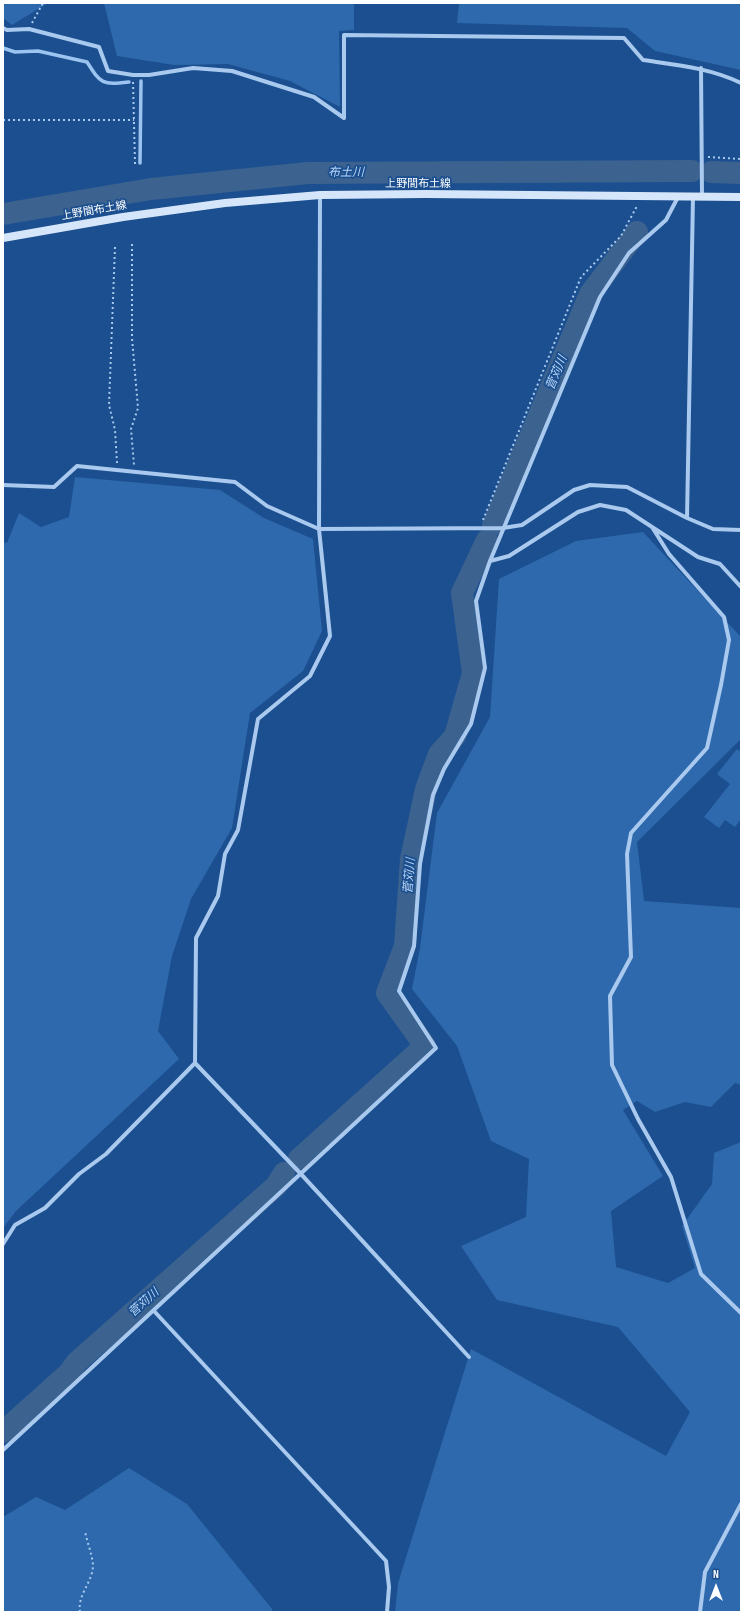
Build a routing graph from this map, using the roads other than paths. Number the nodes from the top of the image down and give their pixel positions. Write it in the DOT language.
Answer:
graph roads {
  1 [pos="3,28"];
  2 [pos="701,68"];
  3 [pos="741,83"];
  4 [pos="320,195"];
  5 [pos="678,196"];
  6 [pos="693,196"];
  7 [pos="702,196"];
  8 [pos="741,197"];
  9 [pos="3,238"];
  10 [pos="3,484"];
  11 [pos="687,518"];
  12 [pos="652,527"];
  13 [pos="503,528"];
  14 [pos="320,529"];
  15 [pos="741,530"];
  16 [pos="490,561"];
  17 [pos="741,587"];
  18 [pos="195,1063"];
  19 [pos="300,1173"];
  20 [pos="3,1244"];
  21 [pos="154,1311"];
  22 [pos="741,1313"];
  23 [pos="469,1356"];
  24 [pos="3,1450"];
  25 [pos="741,1504"];
  26 [pos="387,1612"];
  27 [pos="700,1612"];
  1 -- 2 [label="street"];
  2 -- 3 [label="street"];
  2 -- 7 [label="street"];
  4 -- 5 [label="main road, 上野間布土線"];
  4 -- 9 [label="main road, 上野間布土線"];
  4 -- 14 [label="street"];
  5 -- 6 [label="main road, 上野間布土線"];
  5 -- 13 [label="street"];
  6 -- 7 [label="main road, 上野間布土線"];
  6 -- 11 [label="street"];
  7 -- 8 [label="main road, 上野間布土線"];
  10 -- 14 [label="street"];
  11 -- 13 [label="street"];
  11 -- 15 [label="street"];
  12 -- 16 [label="street"];
  12 -- 17 [label="street"];
  12 -- 22 [label="street"];
  13 -- 14 [label="street"];
  13 -- 16 [label="street"];
  14 -- 18 [label="street"];
  16 -- 19 [label="street"];
  18 -- 19 [label="street"];
  18 -- 20 [label="street"];
  19 -- 21 [label="street"];
  19 -- 23 [label="street"];
  21 -- 24 [label="street"];
  21 -- 26 [label="street"];
  25 -- 27 [label="street"];
}
